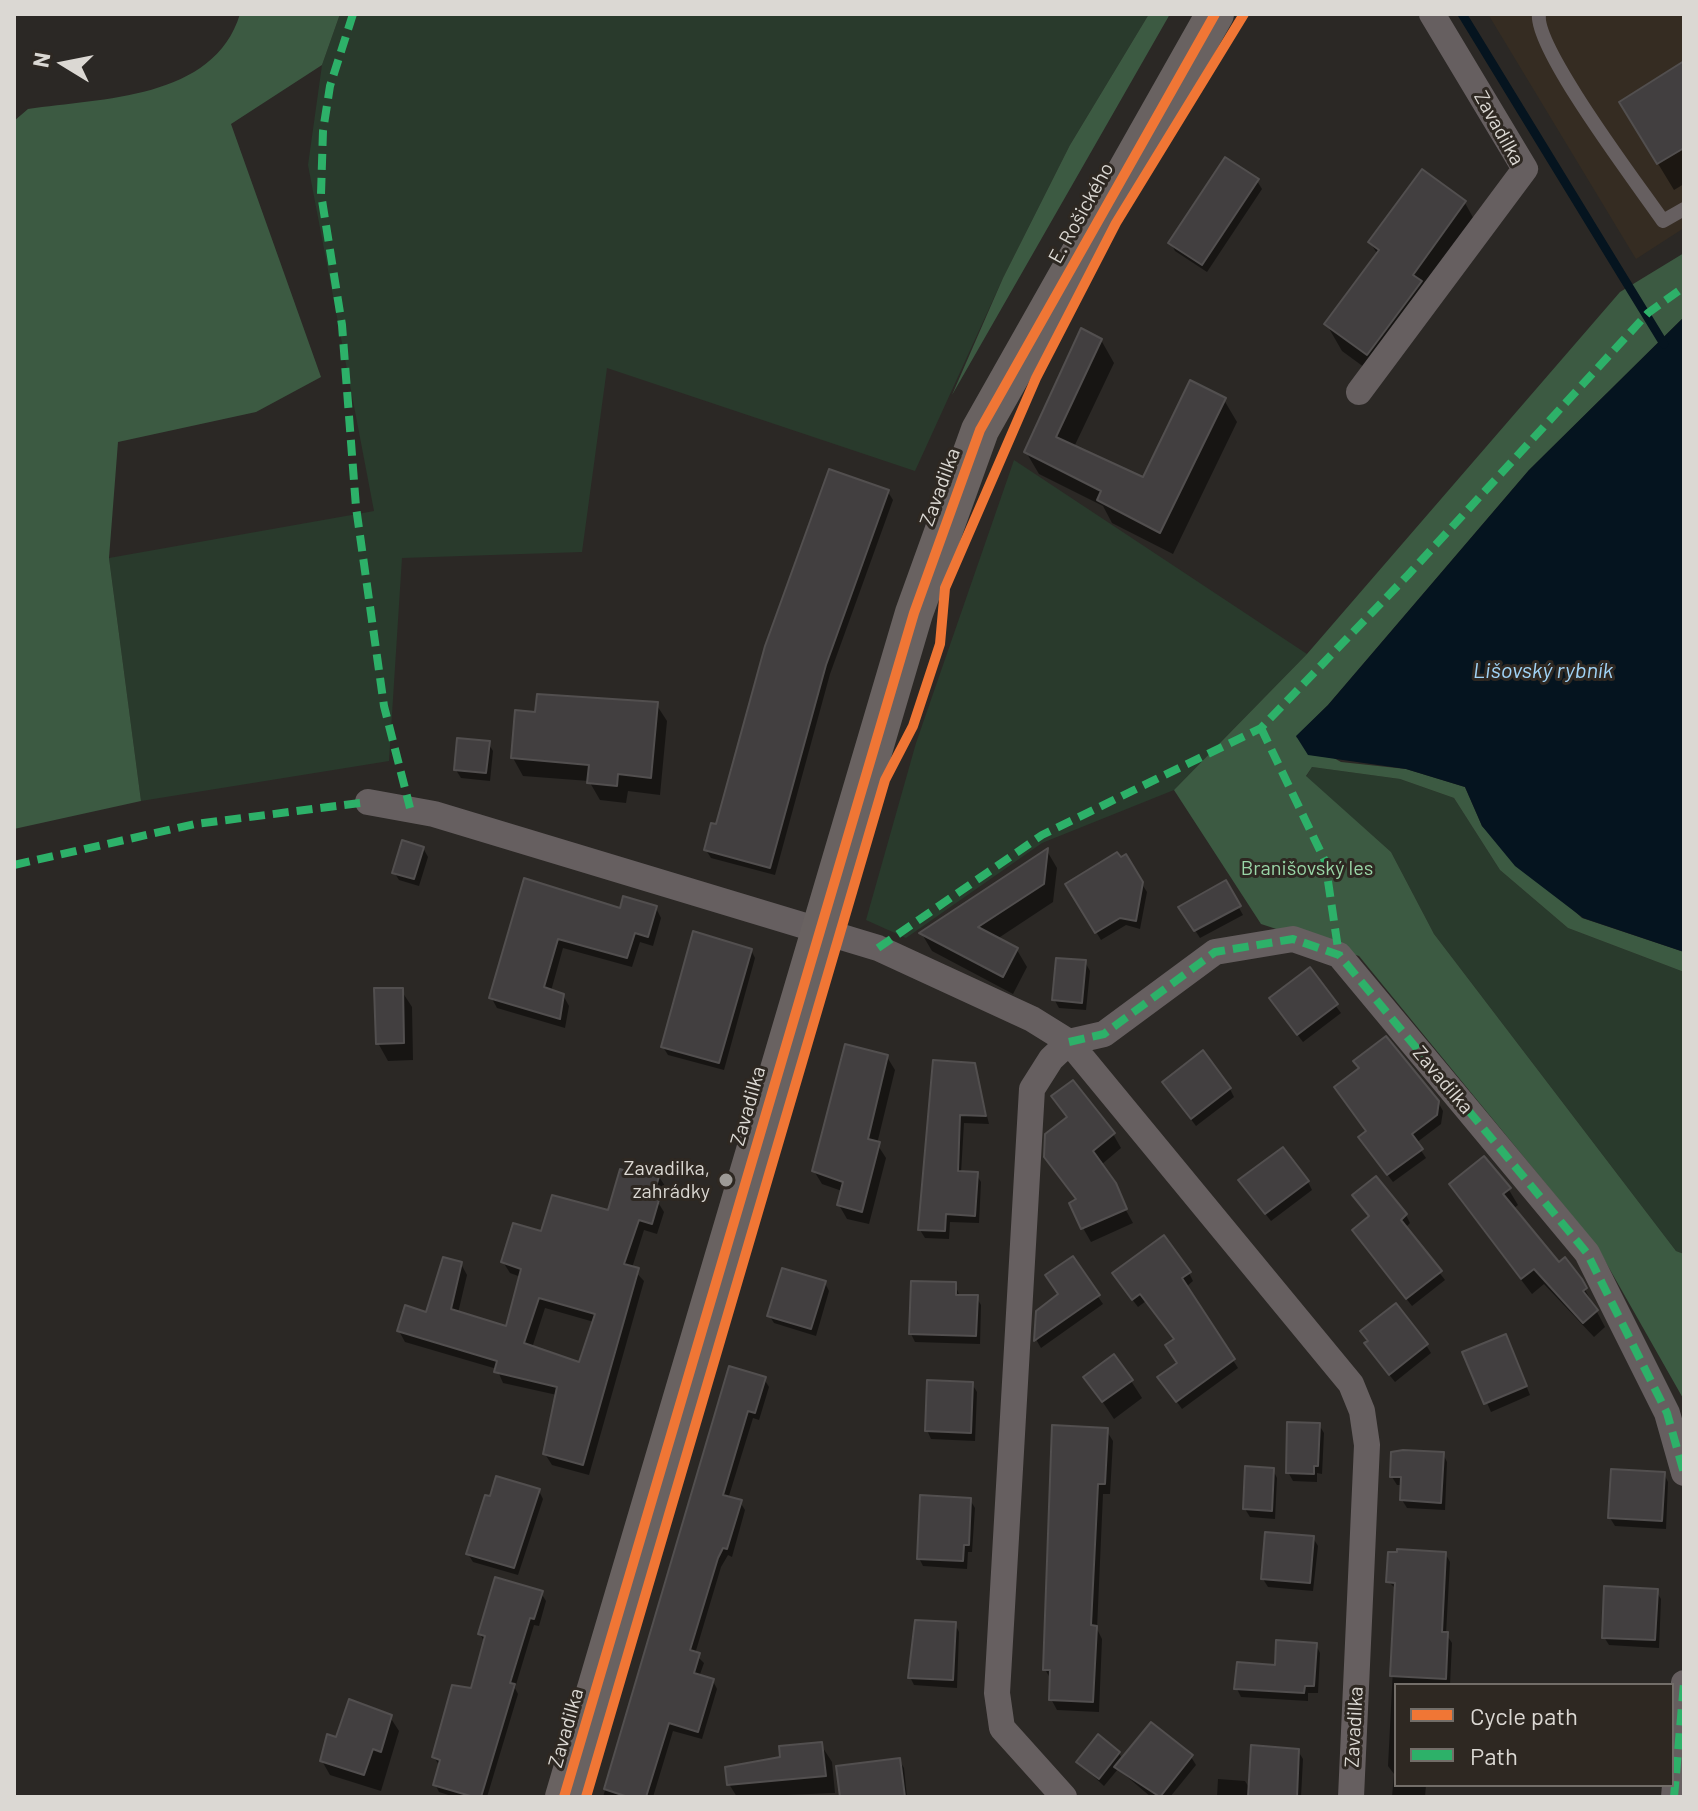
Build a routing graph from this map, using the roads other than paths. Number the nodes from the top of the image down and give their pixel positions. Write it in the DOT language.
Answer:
graph roads {
  1 [pos="1215,14"];
  2 [pos="1432,14"];
  3 [pos="1539,14"];
  4 [pos="1684,209"];
  5 [pos="1359,392"];
  6 [pos="980,430"];
  7 [pos="368,802"];
  8 [pos="818,929"];
  9 [pos="1069,1042"];
  10 [pos="1684,1473"];
  11 [pos="1684,1683"];
  12 [pos="564,1797"];
  13 [pos="1064,1797"];
  14 [pos="1351,1797"];
  15 [pos="1674,1797"];
  1 -- 6 [label="street, E. Rošického"];
  2 -- 5 [label="street, Zavadilka"];
  3 -- 4 [label="lane"];
  6 -- 8 [label="street, Zavadilka"];
  7 -- 8 [label="street, Zavadilka"];
  8 -- 9 [label="street, Zavadilka"];
  8 -- 12 [label="street, Zavadilka"];
  9 -- 10 [label="street, Zavadilka"];
  9 -- 13 [label="street"];
  9 -- 14 [label="street, Zavadilka"];
  11 -- 15 [label="street"];
}
